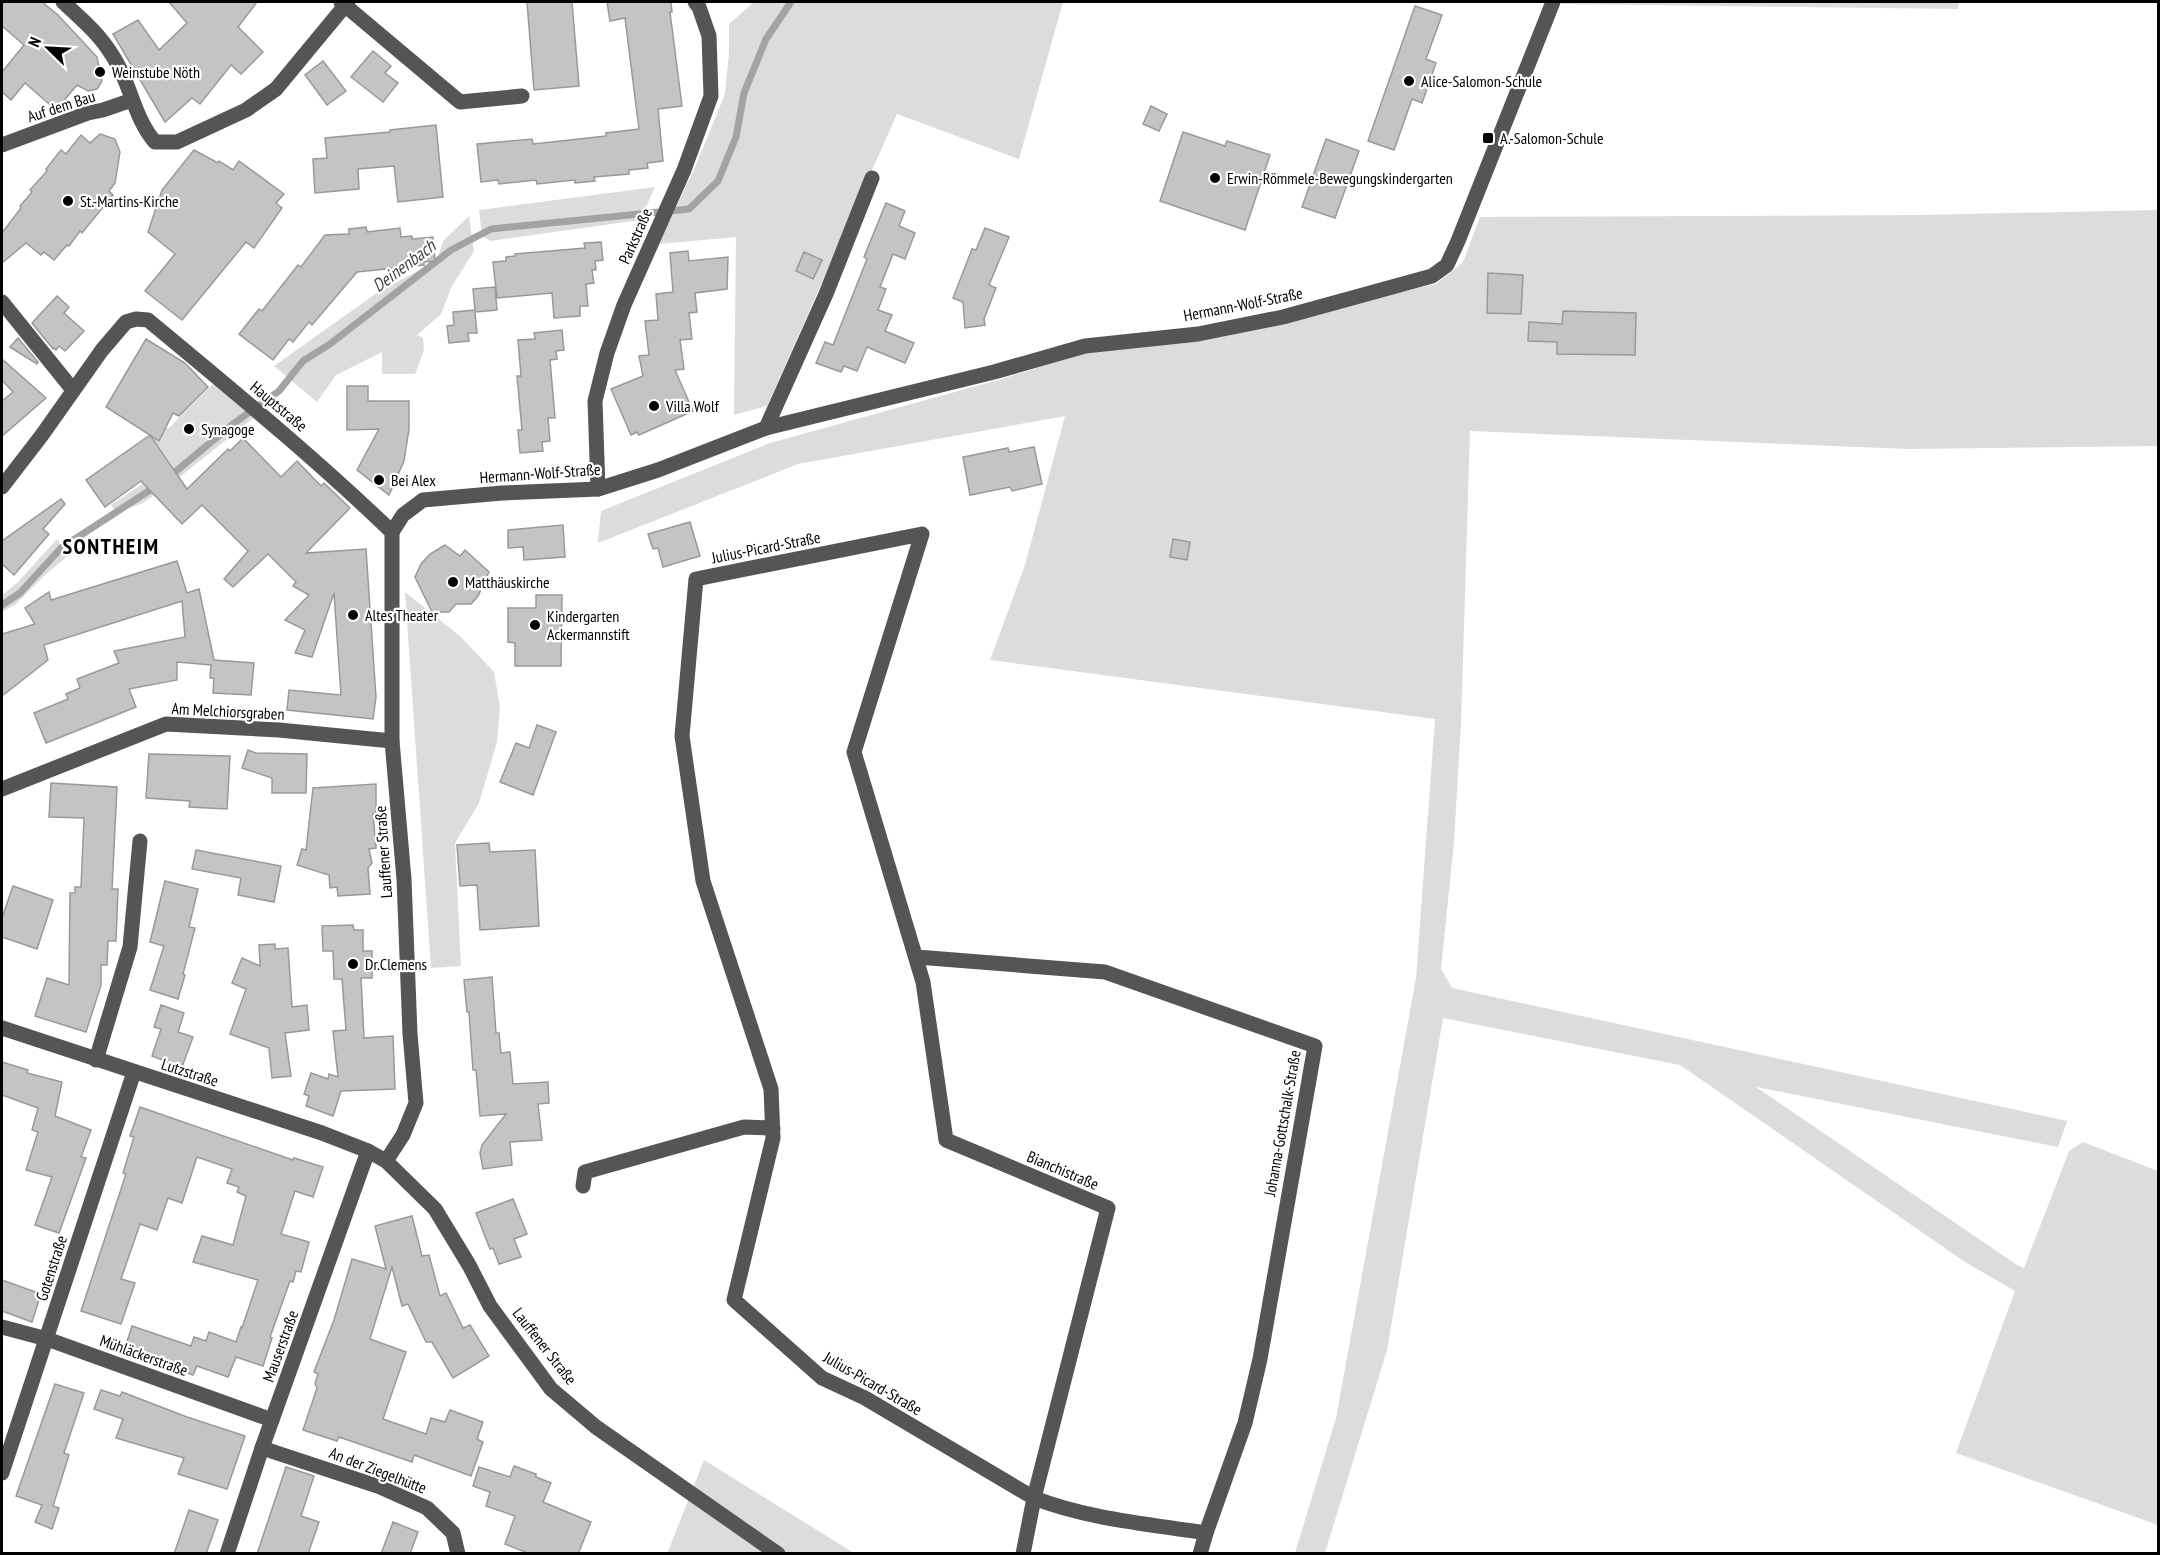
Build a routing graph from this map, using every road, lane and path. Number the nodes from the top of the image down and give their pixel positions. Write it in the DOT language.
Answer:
graph roads {
  1 [pos="63,2"];
  2 [pos="695,2"];
  3 [pos="1553,2"];
  4 [pos="345,3"];
  5 [pos="522,96"];
  6 [pos="132,100"];
  7 [pos="2,145"];
  8 [pos="872,178"];
  9 [pos="2,302"];
  10 [pos="73,390"];
  11 [pos="766,429"];
  12 [pos="2,487"];
  13 [pos="598,489"];
  14 [pos="392,532"];
  15 [pos="392,741"];
  16 [pos="2,789"];
  17 [pos="140,841"];
  18 [pos="917,957"];
  19 [pos="2,1028"];
  20 [pos="96,1060"];
  21 [pos="134,1072"];
  22 [pos="773,1128"];
  23 [pos="368,1151"];
  24 [pos="386,1161"];
  25 [pos="583,1186"];
  26 [pos="2,1327"];
  27 [pos="47,1339"];
  28 [pos="272,1420"];
  29 [pos="262,1448"];
  30 [pos="2,1473"];
  31 [pos="1034,1498"];
  32 [pos="1206,1533"];
  33 [pos="227,1554"];
  34 [pos="458,1554"];
  35 [pos="778,1554"];
  36 [pos="1023,1554"];
  37 [pos="1200,1554"];
  1 -- 6 [label="street"];
  2 -- 13 [label="street, Parkstraße"];
  3 -- 11 [label="street, Hermann-Wolf-Straße"];
  4 -- 5 [label="street"];
  4 -- 6 [label="street"];
  6 -- 7 [label="street, Auf dem Bau"];
  8 -- 11 [label="street"];
  9 -- 10 [label="street"];
  10 -- 12 [label="street"];
  10 -- 14 [label="street, Hauptstraße"];
  11 -- 13 [label="street, Hermann-Wolf-Straße"];
  13 -- 14 [label="street, Hermann-Wolf-Straße"];
  14 -- 15 [label="street, Lauffener Straße"];
  15 -- 16 [label="street, Am Melchiorsgraben"];
  15 -- 24 [label="street, Lauffener Straße"];
  17 -- 20 [label="street"];
  18 -- 22 [label="street, Julius-Picard-Straße"];
  18 -- 31 [label="street, Bianchistraße"];
  18 -- 32 [label="street, Johanna-Gottschalk-Straße"];
  19 -- 20 [label="street, Lutzstraße"];
  20 -- 21 [label="street, Lutzstraße"];
  21 -- 23 [label="street, Lutzstraße"];
  21 -- 27 [label="street, Gotenstraße"];
  22 -- 25 [label="street"];
  22 -- 31 [label="street, Julius-Picard-Straße"];
  23 -- 24 [label="street, Lauffener Straße"];
  23 -- 28 [label="street, Mauserstraße"];
  24 -- 35 [label="street, Lauffener Straße"];
  26 -- 27 [label="street, Mühläckerstraße"];
  27 -- 28 [label="street, Mühläckerstraße"];
  27 -- 30 [label="street, Gotenstraße"];
  28 -- 29 [label="street, Mauserstraße"];
  29 -- 33 [label="street, Mauserstraße"];
  29 -- 34 [label="street, An der Ziegelhütte"];
  31 -- 32 [label="street"];
  31 -- 36 [label="street, Bianchistraße"];
  32 -- 37 [label="street, Johanna-Gottschalk-Straße"];
}
